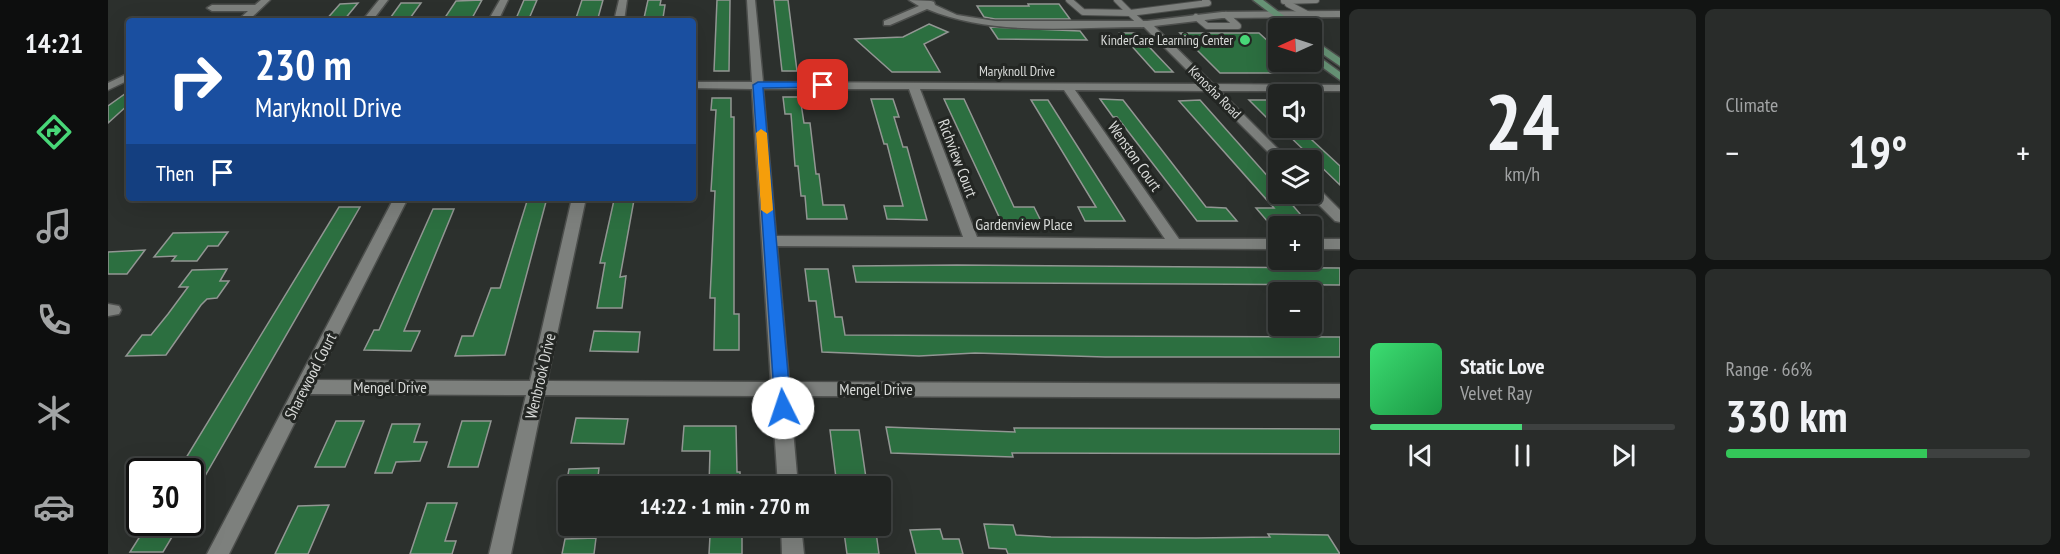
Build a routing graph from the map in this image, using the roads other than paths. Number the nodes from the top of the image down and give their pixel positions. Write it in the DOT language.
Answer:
graph roads {
  1 [pos="266,0"];
  2 [pos="384,0"];
  3 [pos="504,0"];
  4 [pos="623,0"];
  5 [pos="751,0"];
  6 [pos="913,0"];
  7 [pos="939,0"];
  8 [pos="1069,0"];
  9 [pos="1117,0"];
  10 [pos="1205,0"];
  11 [pos="1243,0"];
  12 [pos="1257,0"];
  13 [pos="1316,0"];
  14 [pos="1283,1"];
  15 [pos="926,6"];
  16 [pos="212,8"];
  17 [pos="258,8"];
  18 [pos="1130,13"];
  19 [pos="1261,14"];
  20 [pos="1276,14"];
  21 [pos="1307,14"];
  22 [pos="1340,14"];
  23 [pos="1226,15"];
  24 [pos="1197,17"];
  25 [pos="246,18"];
  26 [pos="369,18"];
  27 [pos="495,18"];
  28 [pos="620,18"];
  29 [pos="1281,18"];
  30 [pos="1268,19"];
  31 [pos="887,23"];
  32 [pos="1144,24"];
  33 [pos="1322,49"];
  34 [pos="1322,63"];
  35 [pos="1340,63"];
  36 [pos="1340,77"];
  37 [pos="126,78"];
  38 [pos="696,85"];
  39 [pos="758,85"];
  40 [pos="913,86"];
  41 [pos="108,87"];
  42 [pos="1067,87"];
  43 [pos="1210,87"];
  44 [pos="1340,88"];
  45 [pos="1273,150"];
  46 [pos="1322,200"];
  47 [pos="399,201"];
  48 [pos="578,201"];
  49 [pos="1340,219"];
  50 [pos="769,241"];
  51 [pos="972,242"];
  52 [pos="1175,243"];
  53 [pos="1268,244"];
  54 [pos="1322,244"];
  55 [pos="1340,244"];
  56 [pos="305,387"];
  57 [pos="538,388"];
  58 [pos="781,389"];
  59 [pos="1340,391"];
  60 [pos="787,476"];
  61 [pos="792,536"];
  62 [pos="218,554"];
  63 [pos="500,554"];
  64 [pos="793,554"];
  1 -- 17 [label="street"];
  2 -- 26 [label="street"];
  3 -- 27 [label="street"];
  4 -- 28 [label="street"];
  5 -- 39 [label="street"];
  6 -- 15 [label="street"];
  7 -- 15 [label="street"];
  8 -- 18 [label="lane"];
  9 -- 18 [label="lane"];
  10 -- 18 [label="lane"];
  11 -- 19 [label="main road"];
  12 -- 20 [label="main road"];
  13 -- 14 [label="lane"];
  14 -- 21 [label="lane"];
  15 -- 31 [label="street"];
  15 -- 32 [label="street"];
  16 -- 17 [label="street"];
  17 -- 25 [label="street"];
  18 -- 32 [label="lane"];
  19 -- 20 [label="street"];
  19 -- 23 [label="street"];
  19 -- 30 [label="main road"];
  20 -- 21 [label="street"];
  20 -- 29 [label="main road"];
  21 -- 22 [label="street"];
  23 -- 24 [label="street"];
  23 -- 24 [label="lane"];
  24 -- 32 [label="street"];
  32 -- 43 [label="street, Kenosha Road"];
  33 -- 35 [label="main road"];
  34 -- 36 [label="main road"];
  37 -- 41 [label="street"];
  38 -- 39 [label="street, Maryknoll Drive"];
  39 -- 40 [label="street, Maryknoll Drive"];
  39 -- 50 [label="street"];
  40 -- 42 [label="street, Maryknoll Drive"];
  40 -- 51 [label="street, Richview Court"];
  42 -- 43 [label="street, Maryknoll Drive"];
  42 -- 52 [label="street, Wenston Court"];
  43 -- 44 [label="street, Maryknoll Drive"];
  43 -- 45 [label="street, Kenosha Road"];
  46 -- 49 [label="street"];
  47 -- 56 [label="street, Sharewood Court"];
  48 -- 57 [label="street, Wenbrook Drive"];
  50 -- 51 [label="street, Gardenview Place"];
  50 -- 58 [label="street"];
  51 -- 52 [label="street, Gardenview Place"];
  52 -- 53 [label="street, Gardenview Place"];
  54 -- 55 [label="street"];
  56 -- 57 [label="street, Mengel Drive"];
  56 -- 62 [label="street, Sharewood Court"];
  57 -- 58 [label="street, Mengel Drive"];
  57 -- 63 [label="street, Wenbrook Drive"];
  58 -- 59 [label="street, Mengel Drive"];
  58 -- 60 [label="street"];
  61 -- 64 [label="street"];
}
